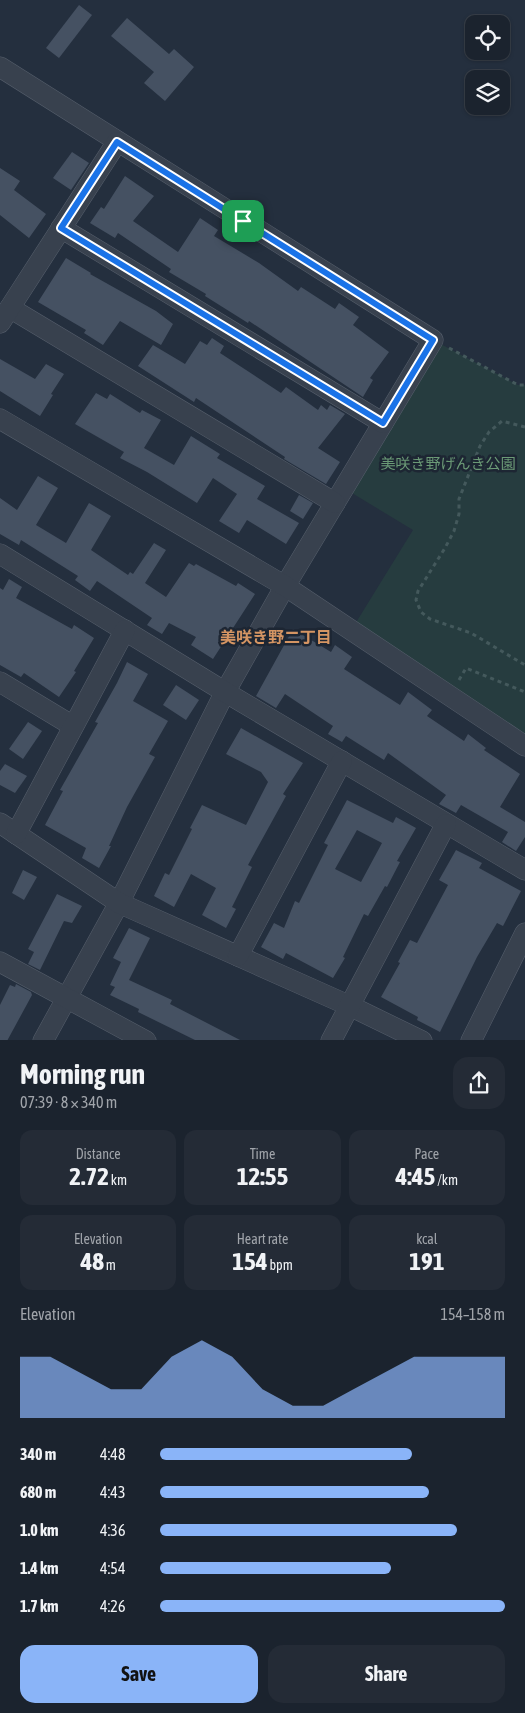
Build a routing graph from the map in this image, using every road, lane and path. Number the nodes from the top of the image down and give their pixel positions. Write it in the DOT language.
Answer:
graph roads {
  1 [pos="0,67"];
  2 [pos="117,142"];
  3 [pos="61,228"];
  4 [pos="5,316"];
  5 [pos="433,340"];
  6 [pos="525,385"];
  7 [pos="0,420"];
  8 [pos="383,423"];
  9 [pos="525,427"];
  10 [pos="335,503"];
  11 [pos="0,554"];
  12 [pos="285,586"];
  13 [pos="125,630"];
  14 [pos="525,665"];
  15 [pos="0,682"];
  16 [pos="225,692"];
  17 [pos="525,692"];
  18 [pos="449,695"];
  19 [pos="73,726"];
  20 [pos="525,746"];
  21 [pos="342,761"];
  22 [pos="446,824"];
  23 [pos="8,828"];
  24 [pos="525,870"];
  25 [pos="119,903"];
  26 [pos="525,933"];
  27 [pos="238,956"];
  28 [pos="0,962"];
  29 [pos="66,998"];
  30 [pos="350,1006"];
  31 [pos="43,1040"];
  32 [pos="146,1040"];
  33 [pos="331,1040"];
  34 [pos="422,1040"];
  35 [pos="471,1040"];
  1 -- 2 [label="street"];
  2 -- 3 [label="street"];
  2 -- 5 [label="street"];
  3 -- 4 [label="street"];
  3 -- 8 [label="street"];
  4 -- 10 [label="street"];
  5 -- 6 [label="path"];
  5 -- 8 [label="street"];
  7 -- 12 [label="street"];
  8 -- 10 [label="street"];
  9 -- 14 [label="path"];
  10 -- 12 [label="street"];
  11 -- 13 [label="street"];
  12 -- 16 [label="street"];
  12 -- 18 [label="street"];
  13 -- 16 [label="street"];
  13 -- 19 [label="street"];
  15 -- 19 [label="street"];
  16 -- 21 [label="street"];
  16 -- 25 [label="street"];
  17 -- 18 [label="path"];
  18 -- 20 [label="street"];
  19 -- 23 [label="street"];
  21 -- 22 [label="street"];
  21 -- 27 [label="street"];
  22 -- 24 [label="street"];
  22 -- 30 [label="street"];
  23 -- 25 [label="street"];
  25 -- 27 [label="street"];
  25 -- 29 [label="street"];
  26 -- 35 [label="street"];
  27 -- 30 [label="street"];
  28 -- 29 [label="street"];
  29 -- 31 [label="street"];
  29 -- 32 [label="street"];
  30 -- 33 [label="street"];
  30 -- 34 [label="street"];
}
